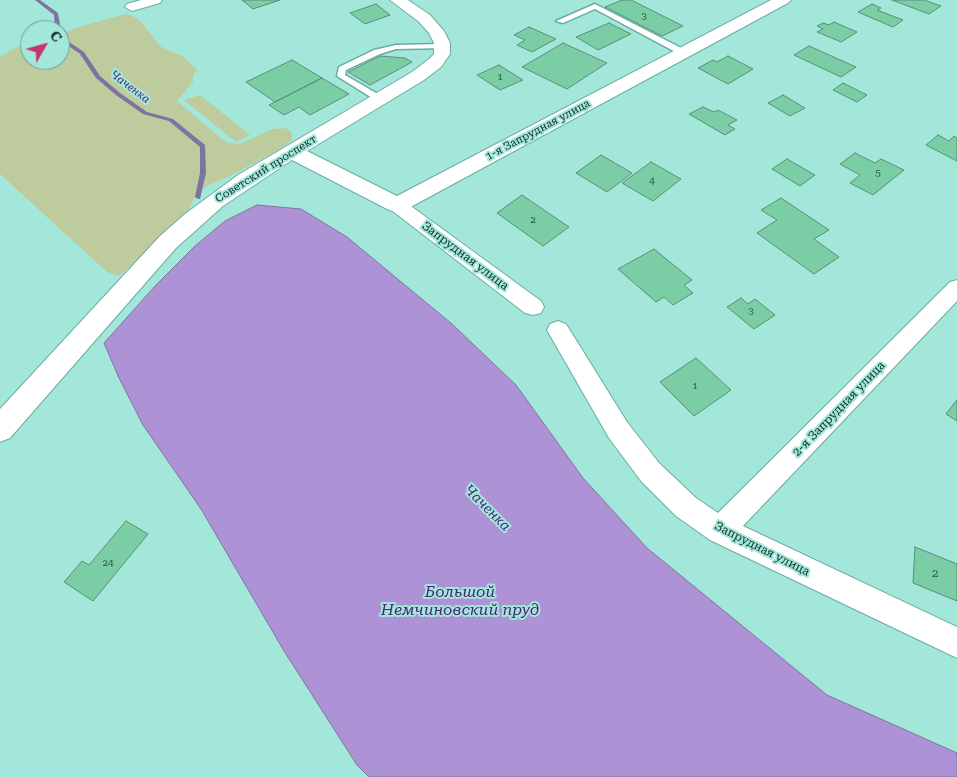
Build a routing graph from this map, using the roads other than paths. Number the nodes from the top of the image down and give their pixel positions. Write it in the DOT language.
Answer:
graph roads {
  1 [pos="155,0"];
  2 [pos="398,0"];
  3 [pos="783,0"];
  4 [pos="132,7"];
  5 [pos="560,21"];
  6 [pos="442,46"];
  7 [pos="684,52"];
  8 [pos="380,99"];
  9 [pos="292,152"];
  10 [pos="397,205"];
  11 [pos="957,288"];
  12 [pos="533,307"];
  13 [pos="558,330"];
  14 [pos="0,429"];
  15 [pos="720,530"];
  16 [pos="957,643"];
  1 -- 4 [label="street"];
  2 -- 6 [label="street"];
  3 -- 7 [label="street, 1-я Запрудная улица"];
  5 -- 7 [label="lane"];
  6 -- 8 [label="street, Советский проспект"];
  6 -- 8 [label="lane"];
  7 -- 10 [label="street, 1-я Запрудная улица"];
  8 -- 9 [label="street, Советский проспект"];
  9 -- 10 [label="street"];
  9 -- 14 [label="street, Советский проспект"];
  10 -- 12 [label="street, Запрудная улица"];
  11 -- 15 [label="street, 2-я Запрудная улица"];
  13 -- 15 [label="street, Запрудная улица"];
  15 -- 16 [label="street, Запрудная улица"];
}
